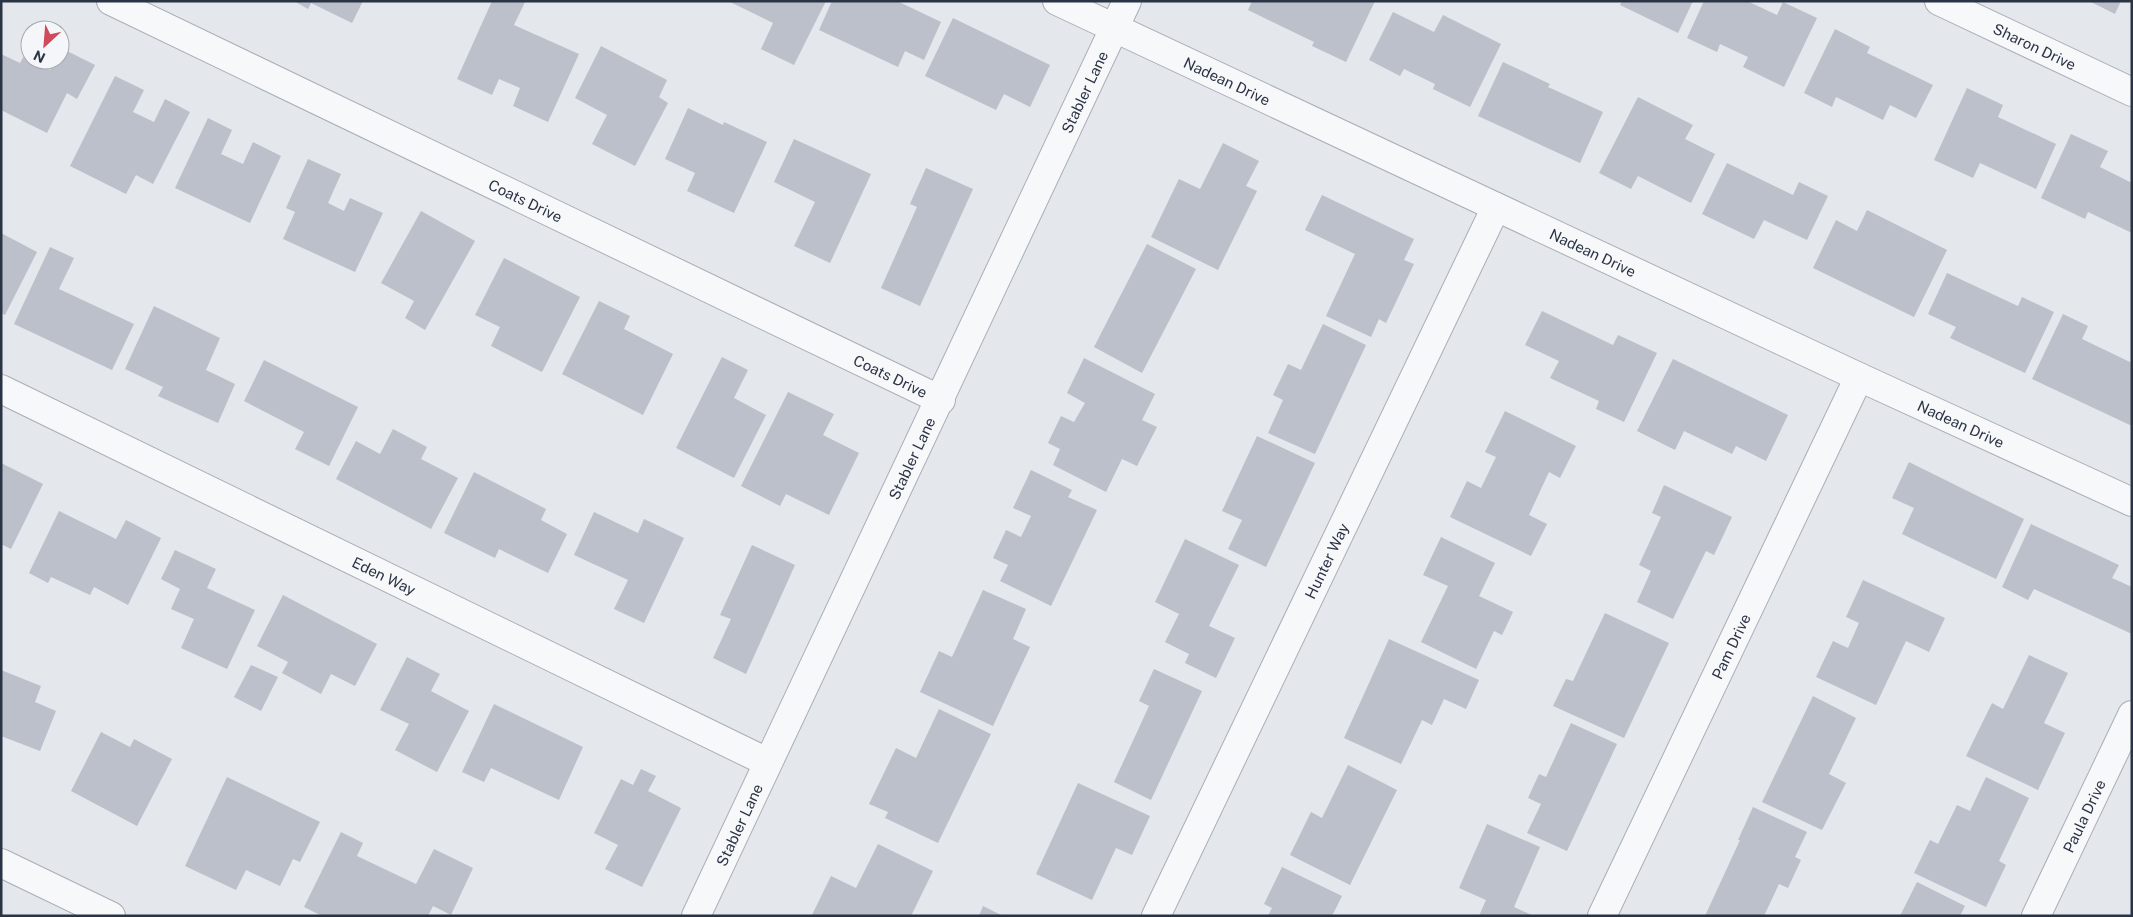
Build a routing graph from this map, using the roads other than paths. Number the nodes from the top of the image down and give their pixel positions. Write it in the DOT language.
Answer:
graph roads {
  1 [pos="112,1"];
  2 [pos="1057,1"];
  3 [pos="1127,1"];
  4 [pos="1939,1"];
  5 [pos="1114,29"];
  6 [pos="2132,92"];
  7 [pos="1496,207"];
  8 [pos="1858,377"];
  9 [pos="1,389"];
  10 [pos="941,400"];
  11 [pos="2132,502"];
  12 [pos="2132,715"];
  13 [pos="767,762"];
  14 [pos="1,863"];
  15 [pos="111,916"];
  16 [pos="696,916"];
  17 [pos="1156,916"];
  18 [pos="1602,916"];
  19 [pos="2036,916"];
  1 -- 10 [label="street, Coats Drive"];
  2 -- 5 [label="street, Nadean Drive"];
  3 -- 5 [label="street, Stabler Lane"];
  4 -- 6 [label="street, Sharon Drive"];
  5 -- 7 [label="street, Nadean Drive"];
  5 -- 10 [label="street, Stabler Lane"];
  7 -- 8 [label="street, Nadean Drive"];
  7 -- 17 [label="street, Hunter Way"];
  8 -- 11 [label="street, Nadean Drive"];
  8 -- 18 [label="street, Pam Drive"];
  9 -- 13 [label="street, Eden Way"];
  10 -- 13 [label="street, Stabler Lane"];
  12 -- 19 [label="street, Paula Drive"];
  13 -- 16 [label="street, Stabler Lane"];
  14 -- 15 [label="street"];
}
